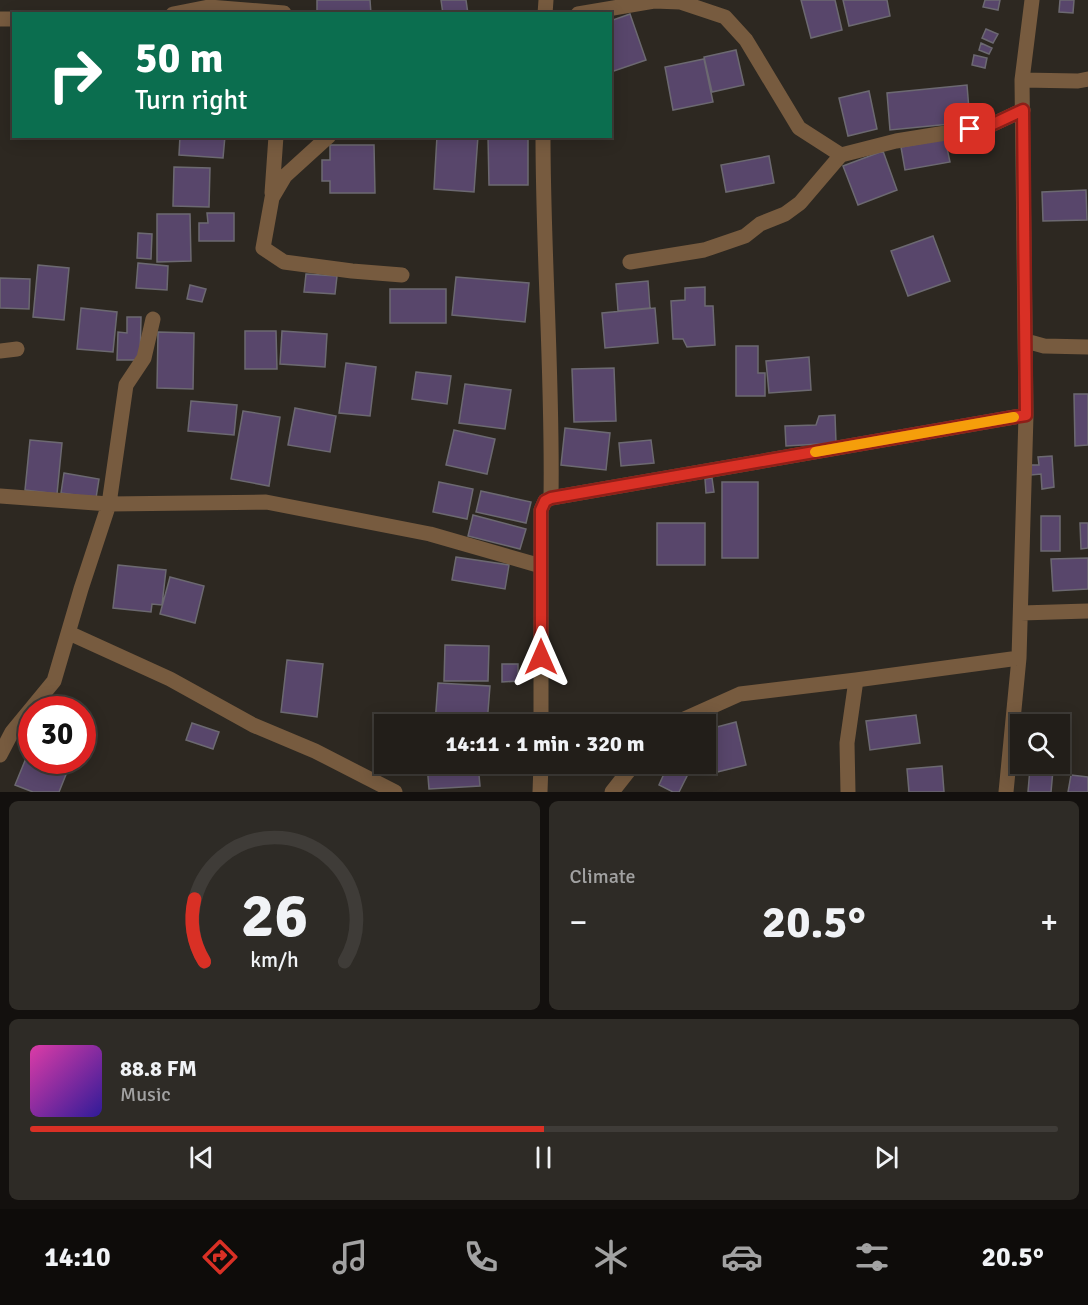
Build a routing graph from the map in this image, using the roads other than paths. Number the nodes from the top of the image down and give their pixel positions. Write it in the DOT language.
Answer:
graph roads {
  1 [pos="1032,0"];
  2 [pos="185,12"];
  3 [pos="269,12"];
  4 [pos="591,12"];
  5 [pos="1088,78"];
  6 [pos="1022,80"];
  7 [pos="1023,110"];
  8 [pos="276,138"];
  9 [pos="327,138"];
  10 [pos="543,138"];
  11 [pos="841,156"];
  12 [pos="272,198"];
  13 [pos="630,262"];
  14 [pos="402,275"];
  15 [pos="153,319"];
  16 [pos="1026,341"];
  17 [pos="1088,347"];
  18 [pos="17,349"];
  19 [pos="0,351"];
  20 [pos="1026,415"];
  21 [pos="0,496"];
  22 [pos="551,498"];
  23 [pos="109,504"];
  24 [pos="541,566"];
  25 [pos="1088,611"];
  26 [pos="1021,613"];
  27 [pos="69,633"];
  28 [pos="1019,658"];
  29 [pos="856,680"];
  30 [pos="541,714"];
  31 [pos="695,714"];
  32 [pos="0,755"];
  33 [pos="540,774"];
  34 [pos="626,774"];
  35 [pos="395,792"];
  36 [pos="540,792"];
  37 [pos="612,792"];
  38 [pos="848,792"];
  39 [pos="1006,792"];
  1 -- 6 [label="street"];
  2 -- 3 [label="street"];
  4 -- 11 [label="street"];
  5 -- 6 [label="street"];
  6 -- 7 [label="street"];
  7 -- 11 [label="street"];
  7 -- 16 [label="street"];
  8 -- 12 [label="street"];
  9 -- 12 [label="street"];
  10 -- 22 [label="street"];
  11 -- 13 [label="street"];
  12 -- 14 [label="street"];
  15 -- 23 [label="street"];
  16 -- 17 [label="street"];
  16 -- 20 [label="street"];
  18 -- 19 [label="street"];
  20 -- 22 [label="street"];
  20 -- 26 [label="street"];
  21 -- 23 [label="street"];
  22 -- 24 [label="street"];
  23 -- 24 [label="street"];
  23 -- 27 [label="street"];
  24 -- 30 [label="street"];
  25 -- 26 [label="street"];
  26 -- 28 [label="street"];
  27 -- 32 [label="street"];
  27 -- 35 [label="street"];
  28 -- 29 [label="street"];
  28 -- 39 [label="street"];
  29 -- 31 [label="street"];
  29 -- 38 [label="street"];
  33 -- 36 [label="street"];
  34 -- 37 [label="street"];
}
